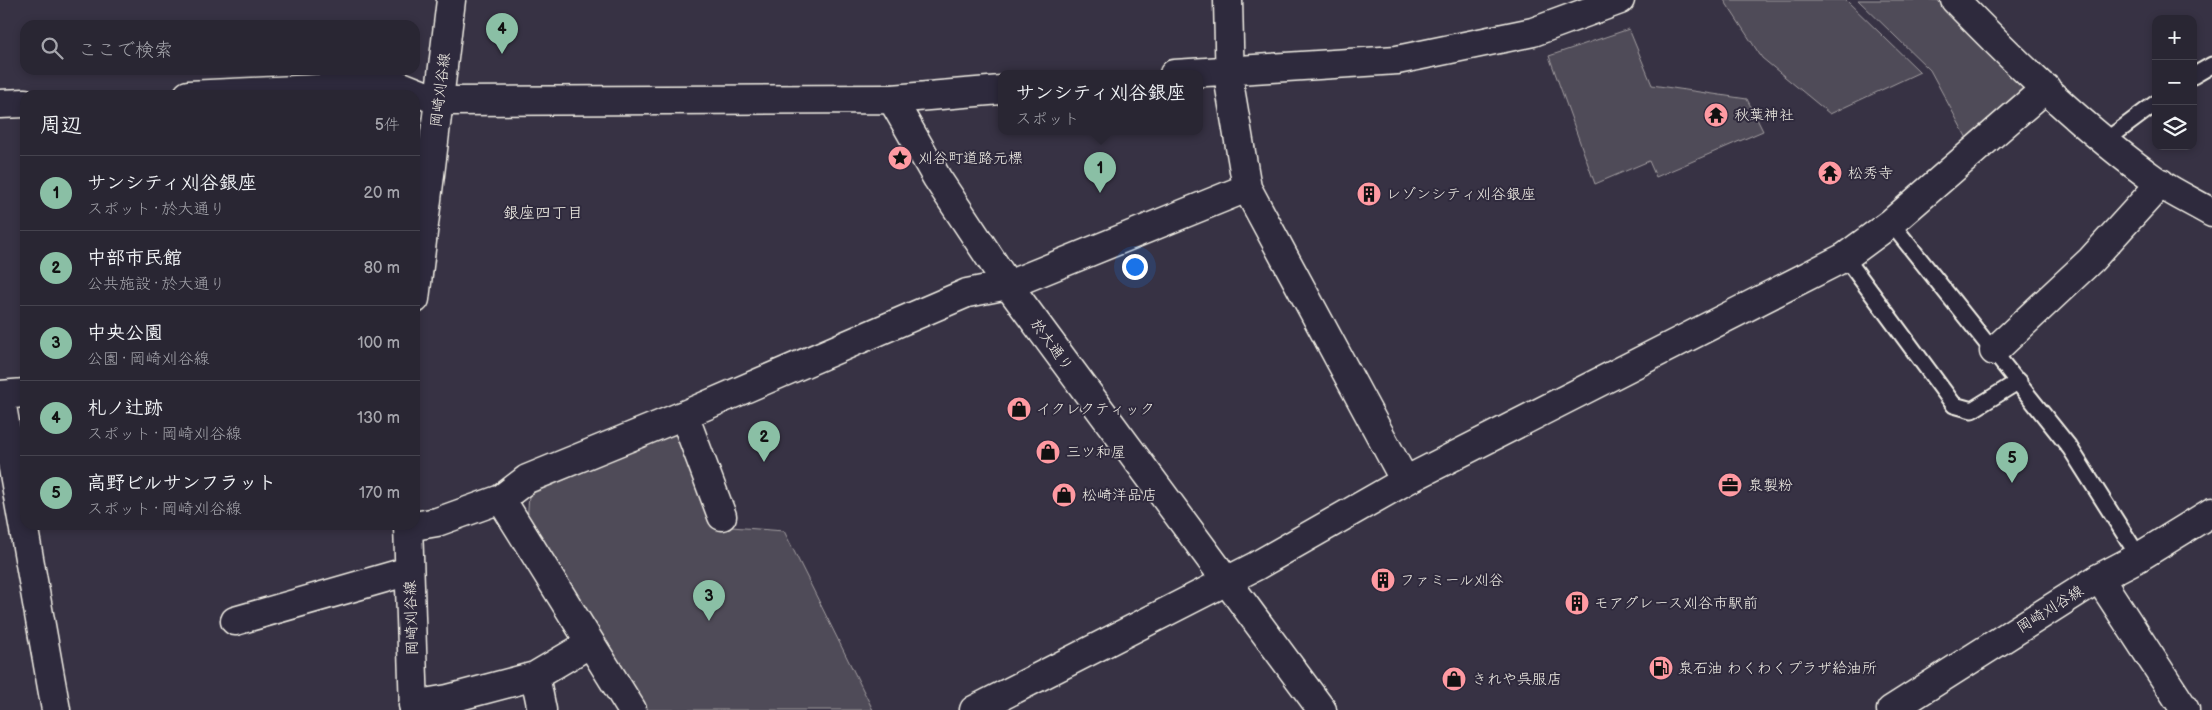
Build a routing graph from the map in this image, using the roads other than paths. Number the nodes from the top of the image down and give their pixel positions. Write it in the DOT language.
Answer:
graph roads {
  1 [pos="451,0"];
  2 [pos="1228,0"];
  3 [pos="1620,0"];
  4 [pos="1955,0"];
  5 [pos="2212,65"];
  6 [pos="1228,69"];
  7 [pos="1203,71"];
  8 [pos="2197,74"];
  9 [pos="2046,88"];
  10 [pos="293,90"];
  11 [pos="411,90"];
  12 [pos="998,90"];
  13 [pos="420,94"];
  14 [pos="892,99"];
  15 [pos="439,101"];
  16 [pos="20,103"];
  17 [pos="0,104"];
  18 [pos="2153,105"];
  19 [pos="2105,141"];
  20 [pos="2161,184"];
  21 [pos="1247,188"];
  22 [pos="2212,213"];
  23 [pos="1891,223"];
  24 [pos="1845,257"];
  25 [pos="420,258"];
  26 [pos="1008,285"];
  27 [pos="1994,351"];
  28 [pos="2019,381"];
  29 [pos="20,393"];
  30 [pos="0,395"];
  31 [pos="684,415"];
  32 [pos="1405,481"];
  33 [pos="500,499"];
  34 [pos="20,508"];
  35 [pos="2212,512"];
  36 [pos="722,516"];
  37 [pos="420,524"];
  38 [pos="24,530"];
  39 [pos="408,530"];
  40 [pos="2138,557"];
  41 [pos="409,571"];
  42 [pos="2099,578"];
  43 [pos="1228,581"];
  44 [pos="235,621"];
  45 [pos="589,644"];
  46 [pos="535,676"];
  47 [pos="414,708"];
  48 [pos="56,710"];
  49 [pos="542,710"];
  50 [pos="632,710"];
  51 [pos="974,710"];
  52 [pos="1322,710"];
  53 [pos="1891,710"];
  54 [pos="2184,710"];
  1 -- 15 [label="street, 岡崎刈谷線"];
  2 -- 6 [label="street"];
  3 -- 6 [label="street"];
  4 -- 9 [label="street"];
  5 -- 8 [label="lane"];
  6 -- 7 [label="street"];
  6 -- 21 [label="street"];
  9 -- 19 [label="street"];
  9 -- 23 [label="street"];
  10 -- 11 [label="street"];
  12 -- 14 [label="street"];
  13 -- 15 [label="street"];
  14 -- 15 [label="street"];
  14 -- 26 [label="street, 於大通り"];
  15 -- 25 [label="street, 岡崎刈谷線"];
  16 -- 17 [label="street"];
  18 -- 19 [label="lane"];
  19 -- 20 [label="street"];
  20 -- 22 [label="street"];
  20 -- 27 [label="street"];
  21 -- 26 [label="street"];
  21 -- 32 [label="street"];
  23 -- 24 [label="street"];
  23 -- 27 [label="lane"];
  24 -- 28 [label="lane"];
  24 -- 32 [label="street"];
  26 -- 31 [label="street"];
  26 -- 43 [label="street, 於大通り"];
  27 -- 28 [label="lane"];
  28 -- 40 [label="lane"];
  29 -- 30 [label="street"];
  30 -- 34 [label="street"];
  31 -- 33 [label="street"];
  31 -- 36 [label="street"];
  32 -- 43 [label="street"];
  33 -- 37 [label="street"];
  33 -- 45 [label="street"];
  35 -- 40 [label="street, 岡崎刈谷線"];
  38 -- 48 [label="street"];
  39 -- 41 [label="street, 岡崎刈谷線"];
  40 -- 42 [label="street, 岡崎刈谷線"];
  41 -- 44 [label="street"];
  41 -- 47 [label="street, 岡崎刈谷線"];
  42 -- 53 [label="street, 岡崎刈谷線"];
  42 -- 54 [label="street"];
  43 -- 51 [label="street"];
  43 -- 52 [label="street, 於大通り"];
  45 -- 46 [label="street"];
  45 -- 50 [label="street"];
  46 -- 47 [label="street"];
  46 -- 49 [label="street"];
}
